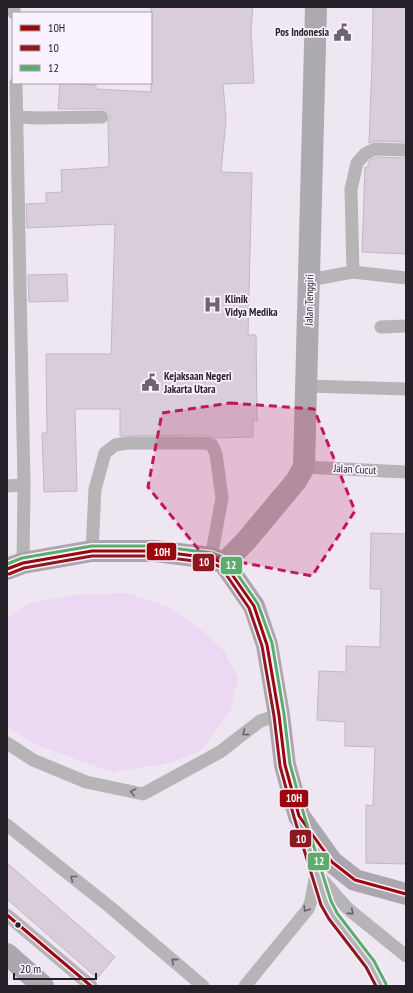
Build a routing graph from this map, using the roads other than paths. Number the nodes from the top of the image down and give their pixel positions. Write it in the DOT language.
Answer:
graph roads {
  1 [pos="316,7"];
  2 [pos="16,84"];
  3 [pos="17,117"];
  4 [pos="102,117"];
  5 [pos="12,148"];
  6 [pos="406,150"];
  7 [pos="13,260"];
  8 [pos="353,272"];
  9 [pos="406,278"];
  10 [pos="309,280"];
  11 [pos="381,326"];
  12 [pos="406,326"];
  13 [pos="306,386"];
  14 [pos="406,389"];
  15 [pos="304,467"];
  16 [pos="406,472"];
  17 [pos="24,485"];
  18 [pos="7,486"];
  19 [pos="92,551"];
  20 [pos="217,560"];
  21 [pos="15,566"];
  22 [pos="279,715"];
  23 [pos="7,743"];
  24 [pos="299,816"];
  25 [pos="7,825"];
  26 [pos="316,872"];
  27 [pos="406,894"];
  28 [pos="7,915"];
  29 [pos="7,954"];
  30 [pos="406,956"];
  31 [pos="43,986"];
  32 [pos="91,986"];
  33 [pos="203,986"];
  34 [pos="245,986"];
  35 [pos="382,986"];
  1 -- 10 [label="street, Jalan Tenggiri"];
  2 -- 3 [label="lane"];
  3 -- 4 [label="lane"];
  3 -- 5 [label="lane"];
  5 -- 7 [label="lane"];
  6 -- 8 [label="lane"];
  7 -- 17 [label="lane"];
  8 -- 9 [label="lane"];
  8 -- 10 [label="lane"];
  10 -- 13 [label="street, Jalan Tenggiri"];
  11 -- 12 [label="lane"];
  13 -- 14 [label="lane"];
  13 -- 15 [label="street, Jalan Tenggiri"];
  15 -- 16 [label="lane, Jalan Cucut"];
  15 -- 20 [label="street"];
  17 -- 18 [label="lane"];
  17 -- 21 [label="lane"];
  19 -- 20 [label="highway"];
  19 -- 20 [label="lane"];
  19 -- 21 [label="highway"];
  20 -- 22 [label="highway"];
  22 -- 23 [label="lane, one-way"];
  22 -- 24 [label="highway"];
  24 -- 26 [label="lane"];
  24 -- 27 [label="highway"];
  33 -- 25 [label="lane, one-way"];
  26 -- 30 [label="lane, one-way"];
  26 -- 34 [label="lane, one-way"];
  26 -- 35 [label="lane"];
  28 -- 32 [label="lane"];
  29 -- 31 [label="highway"];
}
